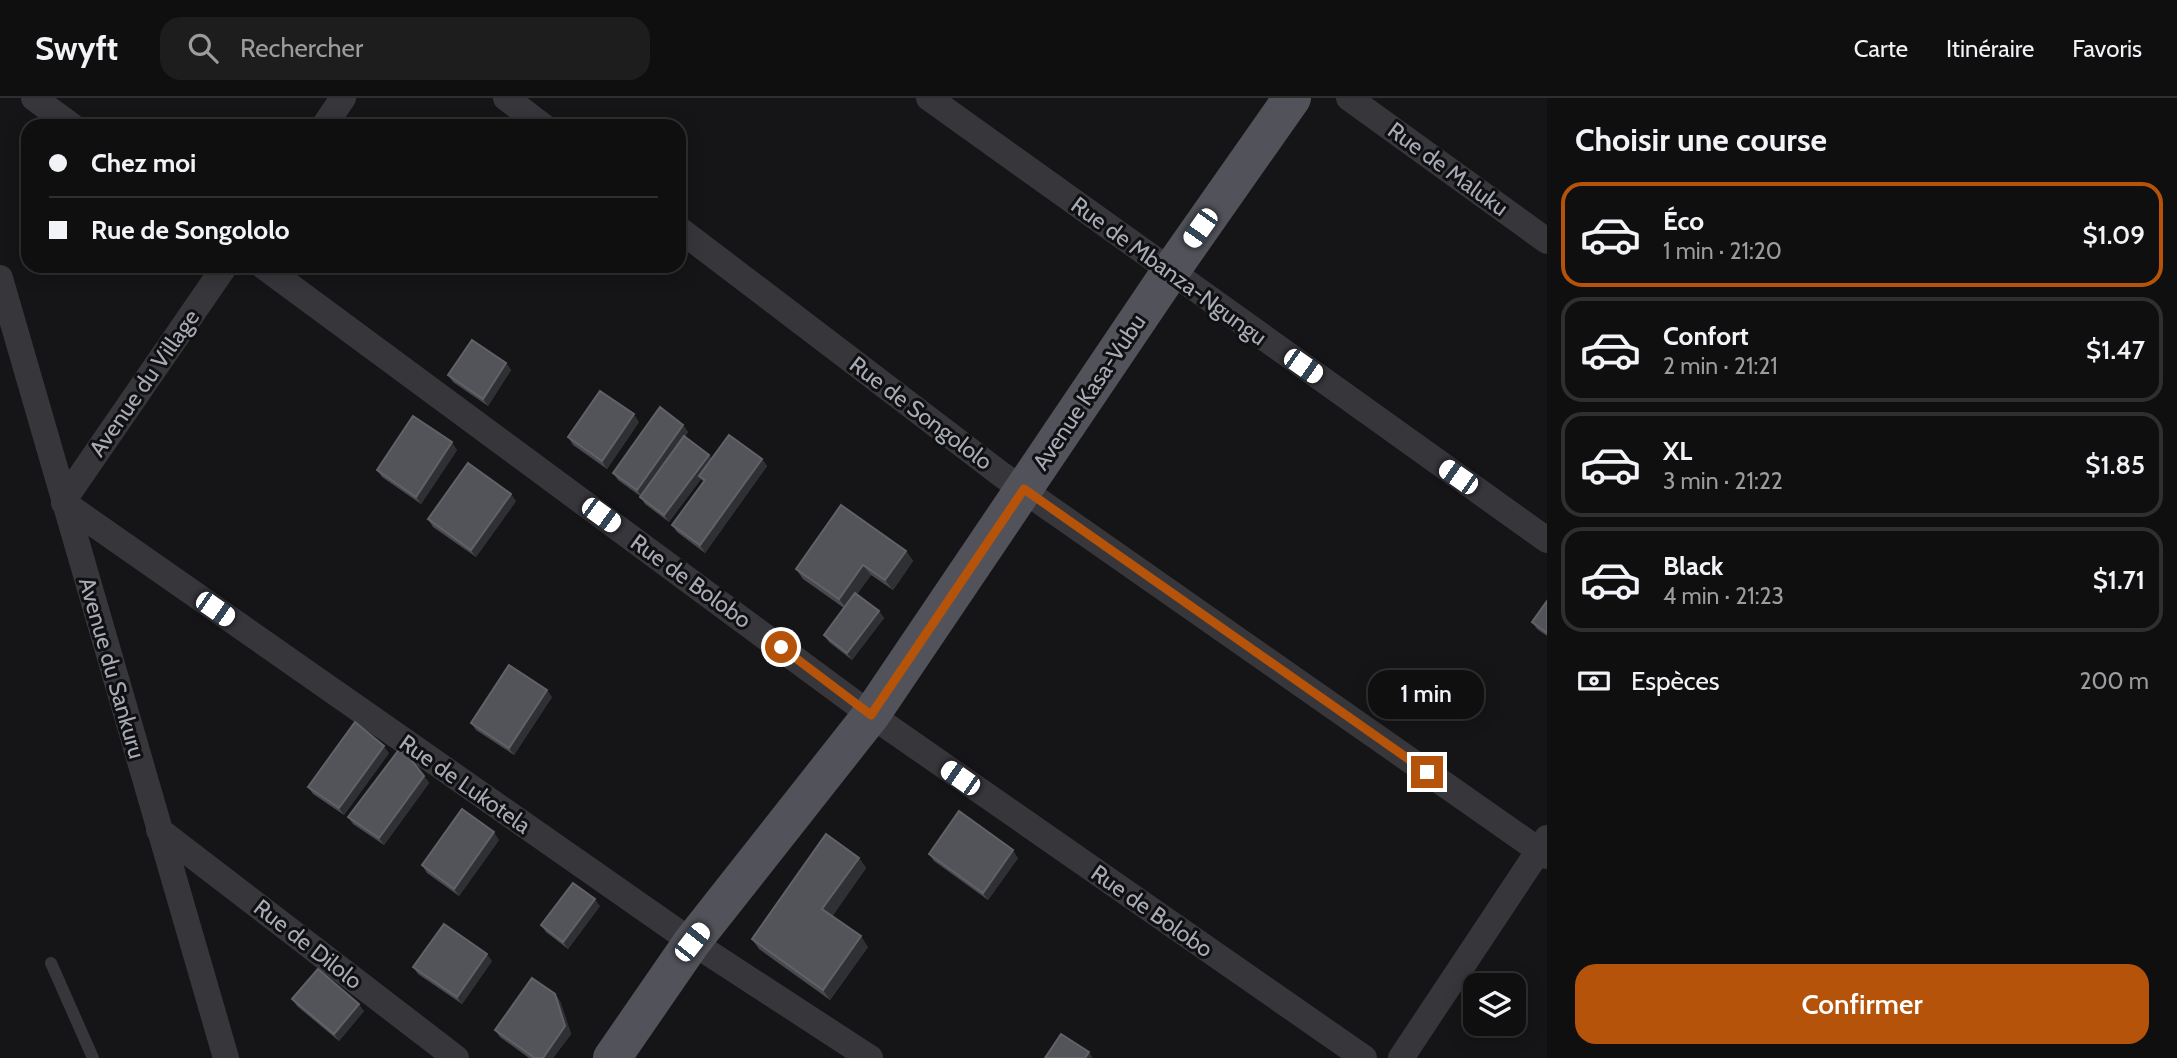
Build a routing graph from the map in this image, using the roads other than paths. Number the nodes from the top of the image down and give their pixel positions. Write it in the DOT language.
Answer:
graph roads {
  1 [pos="34,98"];
  2 [pos="343,98"];
  3 [pos="506,98"];
  4 [pos="929,98"];
  5 [pos="1292,98"];
  6 [pos="1349,98"];
  7 [pos="62,119"];
  8 [pos="329,119"];
  9 [pos="534,119"];
  10 [pos="686,234"];
  11 [pos="1547,241"];
  12 [pos="1170,272"];
  13 [pos="220,273"];
  14 [pos="272,273"];
  15 [pos="0,278"];
  16 [pos="1024,489"];
  17 [pos="64,502"];
  18 [pos="1547,540"];
  19 [pos="871,715"];
  20 [pos="159,830"];
  21 [pos="1544,848"];
  22 [pos="692,942"];
  23 [pos="51,963"];
  24 [pos="93,1058"];
  25 [pos="226,1058"];
  26 [pos="456,1058"];
  27 [pos="612,1058"];
  28 [pos="870,1058"];
  29 [pos="1363,1058"];
  30 [pos="1401,1058"];
  1 -- 7 [label="street"];
  2 -- 8 [label="street"];
  3 -- 9 [label="street"];
  4 -- 12 [label="street, Rue de Mbanza-Ngungu"];
  5 -- 12 [label="main road, Avenue Kasa-Vubu"];
  6 -- 11 [label="street, Rue de Maluku"];
  10 -- 16 [label="street, Rue de Songololo"];
  12 -- 16 [label="main road, Avenue Kasa-Vubu"];
  12 -- 18 [label="street, Rue de Mbanza-Ngungu"];
  13 -- 17 [label="street, Avenue du Village"];
  14 -- 19 [label="street, Rue de Bolobo"];
  15 -- 17 [label="street, Avenue du Sankuru"];
  16 -- 19 [label="main road, Avenue Kasa-Vubu"];
  16 -- 21 [label="street, Rue de Songololo"];
  17 -- 20 [label="street, Avenue du Sankuru"];
  17 -- 22 [label="street, Rue de Lukotela"];
  19 -- 22 [label="main road, Avenue Kasa-Vubu"];
  19 -- 29 [label="street, Rue de Bolobo"];
  20 -- 25 [label="street, Avenue du Sankuru"];
  20 -- 26 [label="street, Rue de Dilolo"];
  21 -- 30 [label="street"];
  22 -- 27 [label="main road, Avenue Kasa-Vubu"];
  22 -- 28 [label="street, Rue de Lukotela"];
  23 -- 24 [label="lane"];
}
